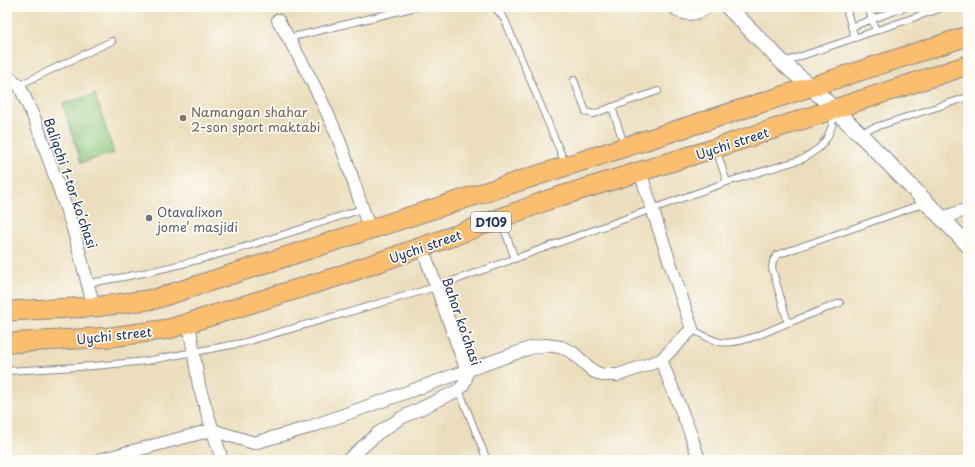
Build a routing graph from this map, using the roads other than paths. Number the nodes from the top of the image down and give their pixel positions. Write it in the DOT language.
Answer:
graph roads {
  1 [pos="416,7"];
  2 [pos="495,7"];
  3 [pos="676,7"];
  4 [pos="705,7"];
  5 [pos="728,7"];
  6 [pos="850,7"];
  7 [pos="868,7"];
  8 [pos="945,7"];
  9 [pos="902,8"];
  10 [pos="929,10"];
  11 [pos="872,19"];
  12 [pos="278,20"];
  13 [pos="905,21"];
  14 [pos="851,26"];
  15 [pos="876,31"];
  16 [pos="968,36"];
  17 [pos="289,38"];
  18 [pos="855,38"];
  19 [pos="112,41"];
  20 [pos="783,63"];
  21 [pos="968,66"];
  22 [pos="7,76"];
  23 [pos="574,80"];
  24 [pos="19,85"];
  25 [pos="811,87"];
  26 [pos="658,91"];
  27 [pos="968,97"];
  28 [pos="612,107"];
  29 [pos="834,109"];
  30 [pos="858,132"];
  31 [pos="624,148"];
  32 [pos="716,148"];
  33 [pos="566,167"];
  34 [pos="640,172"];
  35 [pos="727,182"];
  36 [pos="927,202"];
  37 [pos="362,209"];
  38 [pos="968,209"];
  39 [pos="652,210"];
  40 [pos="942,218"];
  41 [pos="500,219"];
  42 [pos="370,230"];
  43 [pos="968,245"];
  44 [pos="422,247"];
  45 [pos="515,259"];
  46 [pos="89,283"];
  47 [pos="436,287"];
  48 [pos="840,303"];
  49 [pos="94,307"];
  50 [pos="7,311"];
  51 [pos="189,323"];
  52 [pos="788,323"];
  53 [pos="692,329"];
  54 [pos="7,343"];
  55 [pos="194,352"];
  56 [pos="661,360"];
  57 [pos="7,370"];
  58 [pos="467,372"];
  59 [pos="460,390"];
  60 [pos="212,430"];
  61 [pos="99,460"];
  62 [pos="222,460"];
  63 [pos="348,460"];
  64 [pos="487,460"];
  65 [pos="698,460"];
  1 -- 17 [label="lane"];
  2 -- 33 [label="lane"];
  3 -- 4 [label="street"];
  5 -- 20 [label="street"];
  6 -- 14 [label="lane"];
  7 -- 11 [label="lane"];
  8 -- 10 [label="lane"];
  9 -- 11 [label="lane"];
  9 -- 13 [label="lane"];
  10 -- 13 [label="lane"];
  11 -- 14 [label="lane"];
  11 -- 15 [label="lane"];
  12 -- 17 [label="street"];
  13 -- 15 [label="lane"];
  14 -- 18 [label="lane"];
  15 -- 18 [label="lane"];
  16 -- 25 [label="main road, D109"];
  17 -- 37 [label="street"];
  18 -- 20 [label="lane"];
  19 -- 24 [label="lane"];
  20 -- 25 [label="street"];
  21 -- 29 [label="main road, Uychi street / D109"];
  22 -- 24 [label="street, Baliqchi 1-tor koʻchasi"];
  23 -- 28 [label="lane"];
  24 -- 46 [label="street, Baliqchi 1-tor koʻchasi"];
  25 -- 29 [label="street"];
  25 -- 31 [label="main road, D109"];
  26 -- 28 [label="lane"];
  27 -- 30 [label="lane"];
  28 -- 31 [label="lane"];
  29 -- 30 [label="street"];
  29 -- 32 [label="main road, Uychi street / D109"];
  29 -- 35 [label="lane"];
  30 -- 36 [label="street"];
  31 -- 33 [label="main road, D109"];
  32 -- 34 [label="main road, Uychi street / D109"];
  32 -- 35 [label="lane"];
  33 -- 42 [label="main road, D109"];
  34 -- 39 [label="street"];
  34 -- 41 [label="main road, Uychi street / D109"];
  35 -- 39 [label="lane"];
  36 -- 40 [label="street"];
  36 -- 52 [label="lane"];
  37 -- 42 [label="street"];
  37 -- 46 [label="lane"];
  38 -- 40 [label="street"];
  39 -- 45 [label="lane"];
  39 -- 53 [label="street"];
  40 -- 43 [label="street"];
  41 -- 44 [label="main road, Uychi street / D109"];
  41 -- 45 [label="lane"];
  42 -- 49 [label="main road, D109"];
  44 -- 47 [label="street, Bahor koʻchasi"];
  44 -- 51 [label="main road, Uychi street / D109"];
  45 -- 47 [label="lane"];
  46 -- 49 [label="street, Baliqchi 1-tor koʻchasi"];
  47 -- 55 [label="lane"];
  47 -- 58 [label="street, Bahor koʻchasi"];
  48 -- 52 [label="lane"];
  49 -- 50 [label="main road, D109"];
  51 -- 54 [label="main road, Uychi street / D109"];
  51 -- 55 [label="street"];
  52 -- 53 [label="lane"];
  53 -- 56 [label="street"];
  55 -- 57 [label="lane"];
  55 -- 60 [label="street"];
  56 -- 58 [label="street"];
  56 -- 65 [label="street"];
  58 -- 59 [label="street, Bahor koʻchasi"];
  58 -- 60 [label="street"];
  59 -- 63 [label="street"];
  59 -- 64 [label="lane"];
  60 -- 61 [label="street"];
  60 -- 62 [label="street"];
}
